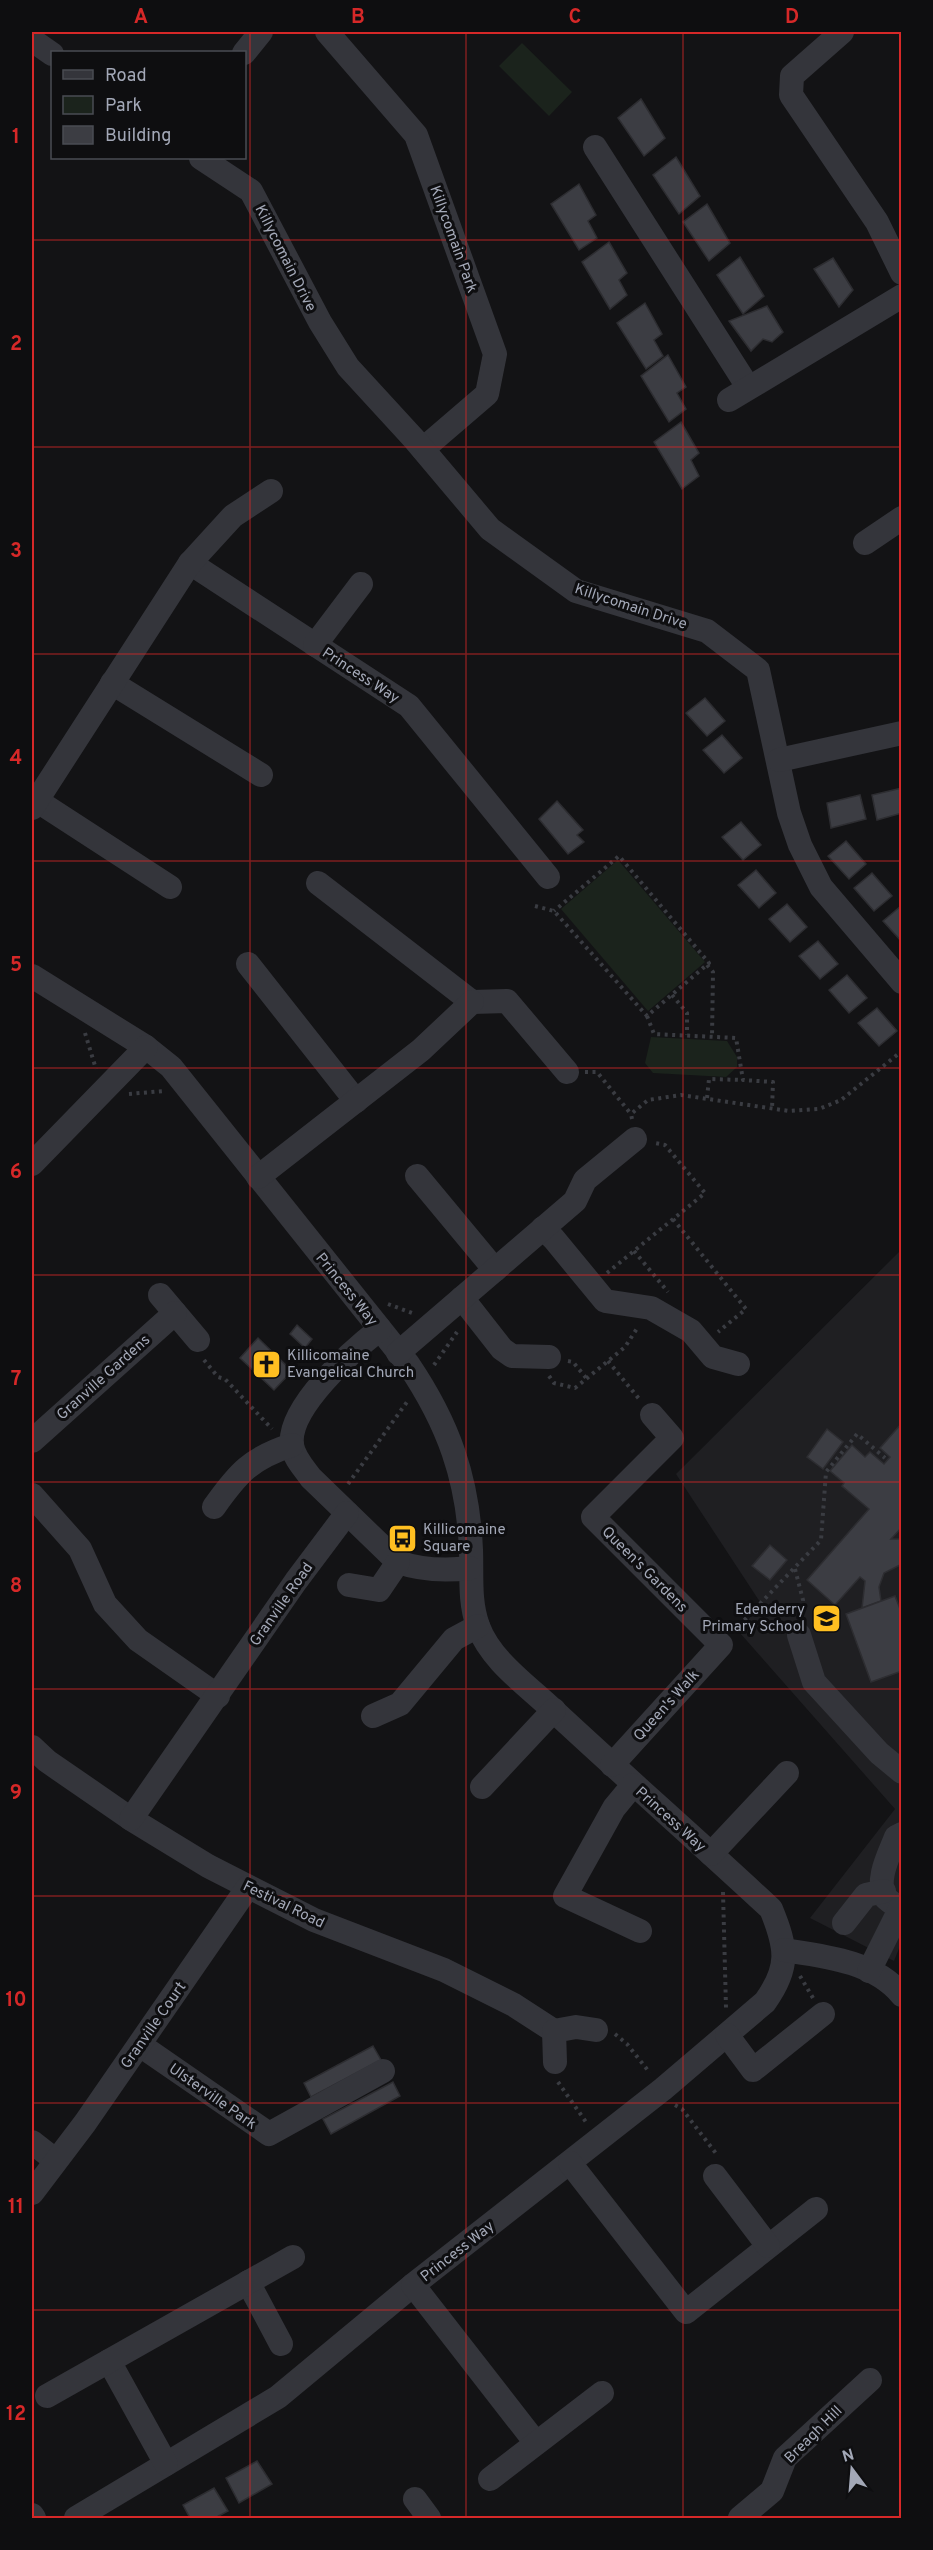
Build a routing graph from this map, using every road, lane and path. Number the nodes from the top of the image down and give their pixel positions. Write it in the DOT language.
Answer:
graph roads {
  1 [pos="261,32"];
  2 [pos="327,32"];
  3 [pos="842,32"];
  4 [pos="32,40"];
  5 [pos="246,51"];
  6 [pos="51,53"];
  7 [pos="595,147"];
  8 [pos="203,159"];
  9 [pos="902,273"];
  10 [pos="902,296"];
  11 [pos="423,449"];
  12 [pos="271,491"];
  13 [pos="902,518"];
  14 [pos="865,543"];
  15 [pos="190,563"];
  16 [pos="361,584"];
  17 [pos="315,645"];
  18 [pos="112,683"];
  19 [pos="902,733"];
  20 [pos="778,760"];
  21 [pos="261,775"];
  22 [pos="34,804"];
  23 [pos="548,877"];
  24 [pos="318,883"];
  25 [pos="170,887"];
  26 [pos="535,906"];
  27 [pos="554,910"];
  28 [pos="248,964"];
  29 [pos="707,965"];
  30 [pos="32,976"];
  31 [pos="902,982"];
  32 [pos="672,995"];
  33 [pos="472,1002"];
  34 [pos="84,1009"];
  35 [pos="647,1016"];
  36 [pos="687,1035"];
  37 [pos="712,1037"];
  38 [pos="146,1047"];
  39 [pos="902,1051"];
  40 [pos="567,1072"];
  41 [pos="743,1080"];
  42 [pos="190,1089"];
  43 [pos="103,1091"];
  44 [pos="707,1098"];
  45 [pos="356,1101"];
  46 [pos="772,1109"];
  47 [pos="631,1114"];
  48 [pos="635,1139"];
  49 [pos="32,1164"];
  50 [pos="417,1176"];
  51 [pos="258,1178"];
  52 [pos="673,1219"];
  53 [pos="543,1228"];
  54 [pos="495,1270"];
  55 [pos="592,1286"];
  56 [pos="467,1304"];
  57 [pos="651,1308"];
  58 [pos="380,1329"];
  59 [pos="198,1340"];
  60 [pos="703,1345"];
  61 [pos="398,1353"];
  62 [pos="542,1357"];
  63 [pos="608,1361"];
  64 [pos="738,1364"];
  65 [pos="421,1383"];
  66 [pos="652,1414"];
  67 [pos="293,1437"];
  68 [pos="32,1441"];
  69 [pos="885,1458"];
  70 [pos="32,1495"];
  71 [pos="214,1507"];
  72 [pos="341,1508"];
  73 [pos="398,1562"];
  74 [pos="470,1568"];
  75 [pos="795,1569"];
  76 [pos="349,1585"];
  77 [pos="478,1626"];
  78 [pos="800,1635"];
  79 [pos="721,1645"];
  80 [pos="218,1696"];
  81 [pos="554,1710"];
  82 [pos="373,1716"];
  83 [pos="32,1747"];
  84 [pos="898,1762"];
  85 [pos="612,1765"];
  86 [pos="787,1773"];
  87 [pos="633,1785"];
  88 [pos="482,1787"];
  89 [pos="131,1819"];
  90 [pos="902,1834"];
  91 [pos="711,1854"];
  92 [pos="731,1872"];
  93 [pos="248,1887"];
  94 [pos="895,1902"];
  95 [pos="844,1923"];
  96 [pos="640,1931"];
  97 [pos="784,1950"];
  98 [pos="869,1971"];
  99 [pos="902,1995"];
  100 [pos="824,2014"];
  101 [pos="596,2030"];
  102 [pos="731,2030"];
  103 [pos="554,2031"];
  104 [pos="140,2045"];
  105 [pos="555,2062"];
  106 [pos="382,2071"];
  107 [pos="663,2089"];
  108 [pos="600,2139"];
  109 [pos="32,2142"];
  110 [pos="55,2160"];
  111 [pos="570,2163"];
  112 [pos="715,2176"];
  113 [pos="32,2193"];
  114 [pos="816,2209"];
  115 [pos="768,2247"];
  116 [pos="293,2257"];
  117 [pos="248,2282"];
  118 [pos="413,2285"];
  119 [pos="281,2344"];
  120 [pos="109,2361"];
  121 [pos="870,2380"];
  122 [pos="602,2393"];
  123 [pos="47,2396"];
  124 [pos="536,2443"];
  125 [pos="166,2464"];
  126 [pos="490,2479"];
  127 [pos="415,2499"];
  128 [pos="76,2518"];
  129 [pos="429,2518"];
  130 [pos="740,2518"];
  1 -- 5 [label="street"];
  2 -- 11 [label="street, Killycomain Park"];
  3 -- 9 [label="street"];
  4 -- 6 [label="street"];
  7 -- 10 [label="street"];
  8 -- 11 [label="street, Killycomain Drive"];
  11 -- 20 [label="street, Killycomain Drive"];
  12 -- 15 [label="street"];
  13 -- 14 [label="street"];
  15 -- 17 [label="street, Princess Way"];
  15 -- 18 [label="street"];
  16 -- 17 [label="street"];
  17 -- 23 [label="street, Princess Way"];
  18 -- 21 [label="street"];
  18 -- 22 [label="street"];
  19 -- 20 [label="street"];
  20 -- 31 [label="street, Killycomain Drive"];
  22 -- 25 [label="street"];
  24 -- 33 [label="street"];
  26 -- 27 [label="path"];
  27 -- 29 [label="path"];
  27 -- 35 [label="path"];
  28 -- 45 [label="street"];
  29 -- 32 [label="path"];
  29 -- 37 [label="path"];
  30 -- 34 [label="street, Princess Way"];
  32 -- 35 [label="path"];
  32 -- 36 [label="path"];
  33 -- 40 [label="street"];
  33 -- 45 [label="street"];
  34 -- 38 [label="street, Princess Way"];
  34 -- 43 [label="path"];
  35 -- 36 [label="path"];
  36 -- 37 [label="path"];
  37 -- 41 [label="path"];
  38 -- 42 [label="street, Princess Way"];
  38 -- 43 [label="street"];
  39 -- 46 [label="path"];
  40 -- 47 [label="path"];
  41 -- 44 [label="path"];
  41 -- 46 [label="path"];
  42 -- 43 [label="path"];
  42 -- 51 [label="street, Princess Way"];
  43 -- 49 [label="street"];
  44 -- 46 [label="path"];
  44 -- 47 [label="path"];
  45 -- 51 [label="street"];
  47 -- 48 [label="path"];
  48 -- 52 [label="path"];
  48 -- 53 [label="street"];
  50 -- 54 [label="street"];
  51 -- 58 [label="street, Princess Way"];
  52 -- 55 [label="path"];
  52 -- 60 [label="path"];
  53 -- 54 [label="street"];
  53 -- 55 [label="street"];
  54 -- 56 [label="street"];
  55 -- 57 [label="street"];
  56 -- 61 [label="street"];
  56 -- 62 [label="street"];
  56 -- 65 [label="path"];
  57 -- 60 [label="street"];
  57 -- 63 [label="path"];
  58 -- 61 [label="street, Princess Way"];
  58 -- 67 [label="street"];
  59 -- 67 [label="path"];
  59 -- 68 [label="street, Granville Gardens"];
  60 -- 64 [label="street"];
  61 -- 65 [label="street, Princess Way"];
  62 -- 63 [label="path"];
  63 -- 66 [label="path"];
  65 -- 72 [label="path"];
  65 -- 74 [label="street, Princess Way"];
  66 -- 79 [label="street, Queen's Gardens"];
  67 -- 71 [label="street"];
  67 -- 72 [label="street"];
  69 -- 75 [label="path"];
  70 -- 80 [label="street"];
  72 -- 73 [label="street"];
  72 -- 80 [label="street, Granville Road"];
  73 -- 74 [label="street"];
  73 -- 76 [label="street"];
  74 -- 77 [label="street, Princess Way"];
  75 -- 78 [label="path"];
  75 -- 79 [label="path"];
  77 -- 81 [label="street, Princess Way"];
  77 -- 82 [label="street"];
  78 -- 84 [label="street"];
  79 -- 85 [label="street, Queen's Walk"];
  80 -- 89 [label="street, Granville Road"];
  81 -- 85 [label="street, Princess Way"];
  81 -- 88 [label="street"];
  83 -- 89 [label="street, Festival Road"];
  85 -- 87 [label="street, Princess Way"];
  86 -- 91 [label="street"];
  87 -- 91 [label="street, Princess Way"];
  87 -- 96 [label="street"];
  89 -- 93 [label="street, Festival Road"];
  90 -- 94 [label="street"];
  91 -- 92 [label="street, Princess Way"];
  92 -- 97 [label="street, Princess Way"];
  92 -- 102 [label="path"];
  93 -- 103 [label="street, Festival Road"];
  93 -- 104 [label="street, Granville Court"];
  94 -- 95 [label="street"];
  94 -- 98 [label="street"];
  97 -- 98 [label="street"];
  97 -- 100 [label="path"];
  97 -- 102 [label="street, Princess Way"];
  98 -- 99 [label="street"];
  100 -- 102 [label="street"];
  101 -- 103 [label="street"];
  101 -- 107 [label="path"];
  102 -- 107 [label="street, Princess Way"];
  103 -- 105 [label="street"];
  104 -- 106 [label="street, Ulsterville Park"];
  104 -- 110 [label="street, Granville Court"];
  105 -- 108 [label="path"];
  107 -- 108 [label="street, Princess Way"];
  107 -- 112 [label="path"];
  108 -- 111 [label="street, Princess Way"];
  109 -- 110 [label="street"];
  110 -- 113 [label="street, Granville Court"];
  111 -- 115 [label="street"];
  111 -- 118 [label="street, Princess Way"];
  112 -- 115 [label="street"];
  114 -- 115 [label="street"];
  116 -- 117 [label="street"];
  117 -- 119 [label="street"];
  117 -- 120 [label="street"];
  118 -- 124 [label="street"];
  118 -- 125 [label="street, Princess Way"];
  120 -- 123 [label="street"];
  120 -- 125 [label="street"];
  121 -- 130 [label="street, Breagh Hill"];
  122 -- 124 [label="street"];
  124 -- 126 [label="street"];
  125 -- 128 [label="street, Princess Way"];
  127 -- 129 [label="street"];
}
